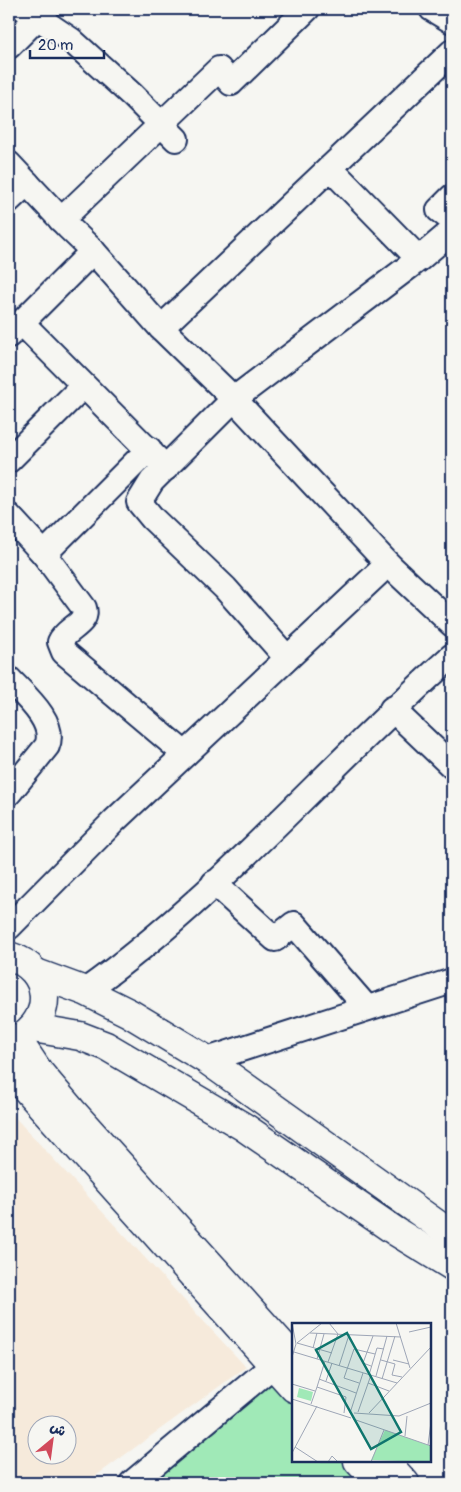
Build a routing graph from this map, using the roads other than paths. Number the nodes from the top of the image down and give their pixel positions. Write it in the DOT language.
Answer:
graph roads {
  1 [pos="307,9"];
  2 [pos="432,9"];
  3 [pos="36,12"];
  4 [pos="452,21"];
  5 [pos="9,46"];
  6 [pos="452,52"];
  7 [pos="169,132"];
  8 [pos="9,164"];
  9 [pos="330,168"];
  10 [pos="27,183"];
  11 [pos="452,197"];
  12 [pos="9,200"];
  13 [pos="61,220"];
  14 [pos="452,220"];
  15 [pos="452,231"];
  16 [pos="93,251"];
  17 [pos="419,259"];
  18 [pos="161,328"];
  19 [pos="15,329"];
  20 [pos="83,386"];
  21 [pos="234,399"];
  22 [pos="148,449"];
  23 [pos="9,460"];
  24 [pos="166,468"];
  25 [pos="9,516"];
  26 [pos="44,554"];
  27 [pos="388,564"];
  28 [pos="451,620"];
  29 [pos="452,656"];
  30 [pos="287,658"];
  31 [pos="9,679"];
  32 [pos="392,709"];
  33 [pos="185,754"];
  34 [pos="452,766"];
  35 [pos="9,793"];
  36 [pos="214,883"];
  37 [pos="9,927"];
  38 [pos="9,956"];
  39 [pos="36,973"];
  40 [pos="452,981"];
  41 [pos="85,991"];
  42 [pos="367,1008"];
  43 [pos="19,1036"];
  44 [pos="207,1060"];
  45 [pos="9,1070"];
  46 [pos="452,1235"];
  47 [pos="452,1266"];
  48 [pos="285,1358"];
  49 [pos="292,1381"];
  50 [pos="359,1462"];
  51 [pos="386,1462"];
  52 [pos="132,1483"];
  53 [pos="378,1483"];
  54 [pos="405,1483"];
  1 -- 7 [label="street"];
  2 -- 4 [label="street"];
  3 -- 5 [label="street"];
  3 -- 7 [label="street"];
  6 -- 9 [label="street"];
  7 -- 13 [label="street"];
  8 -- 10 [label="street"];
  9 -- 17 [label="street"];
  9 -- 18 [label="street"];
  10 -- 12 [label="street"];
  10 -- 13 [label="street"];
  11 -- 14 [label="street"];
  13 -- 16 [label="street"];
  15 -- 17 [label="street"];
  16 -- 18 [label="street"];
  16 -- 19 [label="street"];
  17 -- 21 [label="street"];
  18 -- 21 [label="street"];
  19 -- 20 [label="street"];
  20 -- 22 [label="street"];
  20 -- 23 [label="street"];
  21 -- 24 [label="street"];
  21 -- 27 [label="street"];
  22 -- 24 [label="street"];
  22 -- 26 [label="street"];
  24 -- 30 [label="street"];
  25 -- 26 [label="street"];
  26 -- 33 [label="street"];
  27 -- 28 [label="street"];
  27 -- 30 [label="street"];
  29 -- 32 [label="street"];
  30 -- 33 [label="street"];
  31 -- 35 [label="street"];
  32 -- 34 [label="street"];
  32 -- 36 [label="street"];
  33 -- 37 [label="street"];
  36 -- 41 [label="street"];
  36 -- 42 [label="street"];
  38 -- 39 [label="main road"];
  39 -- 41 [label="main road"];
  39 -- 43 [label="main road"];
  40 -- 42 [label="street"];
  41 -- 44 [label="main road"];
  42 -- 44 [label="street"];
  43 -- 47 [label="main road"];
  43 -- 48 [label="main road"];
  44 -- 46 [label="main road"];
  45 -- 48 [label="main road"];
  48 -- 49 [label="main road"];
  48 -- 52 [label="street"];
  50 -- 53 [label="main road"];
  51 -- 54 [label="main road"];
}
